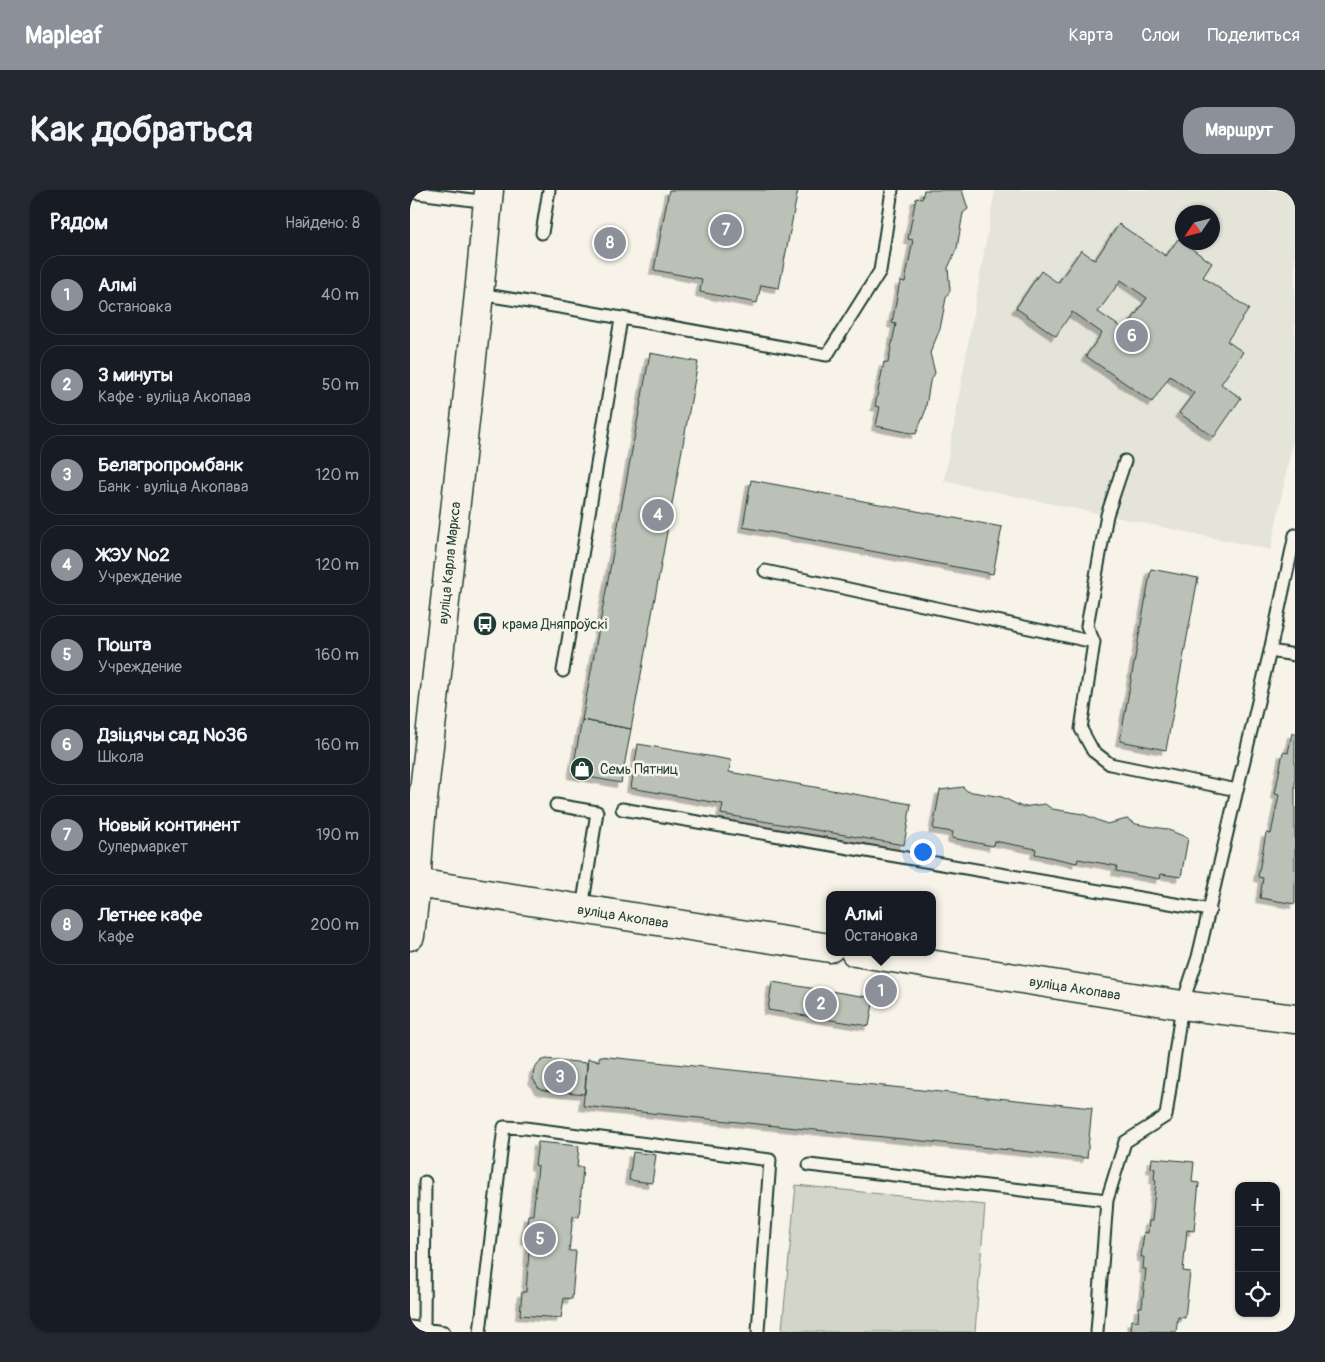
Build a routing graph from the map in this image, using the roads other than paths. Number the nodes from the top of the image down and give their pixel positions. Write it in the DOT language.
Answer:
graph roads {
  1 [pos="548,190"];
  2 [pos="892,190"];
  3 [pos="410,192"];
  4 [pos="488,196"];
  5 [pos="542,233"];
  6 [pos="479,294"];
  7 [pos="621,319"];
  8 [pos="1125,461"];
  9 [pos="1295,535"];
  10 [pos="765,571"];
  11 [pos="1094,642"];
  12 [pos="1270,651"];
  13 [pos="1295,655"];
  14 [pos="563,671"];
  15 [pos="1237,790"];
  16 [pos="556,805"];
  17 [pos="622,808"];
  18 [pos="416,882"];
  19 [pos="582,909"];
  20 [pos="1210,910"];
  21 [pos="410,936"];
  22 [pos="826,947"];
  23 [pos="880,956"];
  24 [pos="1182,1004"];
  25 [pos="1295,1019"];
  26 [pos="809,1165"];
  27 [pos="425,1182"];
  28 [pos="1107,1200"];
  29 [pos="410,1327"];
  30 [pos="424,1328"];
  31 [pos="758,1331"];
  32 [pos="440,1332"];
  33 [pos="480,1332"];
  34 [pos="1097,1332"];
  1 -- 5 [label="lane"];
  2 -- 7 [label="lane"];
  3 -- 4 [label="lane"];
  4 -- 6 [label="main road, вуліца Карла Маркса"];
  6 -- 7 [label="lane"];
  6 -- 18 [label="main road, вуліца Карла Маркса"];
  7 -- 14 [label="lane"];
  8 -- 11 [label="lane"];
  9 -- 12 [label="lane"];
  10 -- 11 [label="lane"];
  11 -- 15 [label="lane"];
  12 -- 13 [label="lane"];
  12 -- 15 [label="lane"];
  15 -- 20 [label="lane"];
  16 -- 19 [label="lane"];
  17 -- 20 [label="lane"];
  18 -- 19 [label="main road, вуліца Акопава"];
  18 -- 21 [label="main road, вуліца Карла Маркса"];
  19 -- 22 [label="main road, вуліца Акопава"];
  20 -- 24 [label="lane"];
  23 -- 24 [label="main road, вуліца Акопава"];
  24 -- 25 [label="main road, вуліца Акопава"];
  24 -- 28 [label="lane"];
  26 -- 28 [label="lane"];
  27 -- 30 [label="lane"];
  28 -- 34 [label="lane"];
  29 -- 30 [label="lane"];
  29 -- 32 [label="lane"];
  30 -- 32 [label="lane"];
  31 -- 33 [label="lane"];
}
